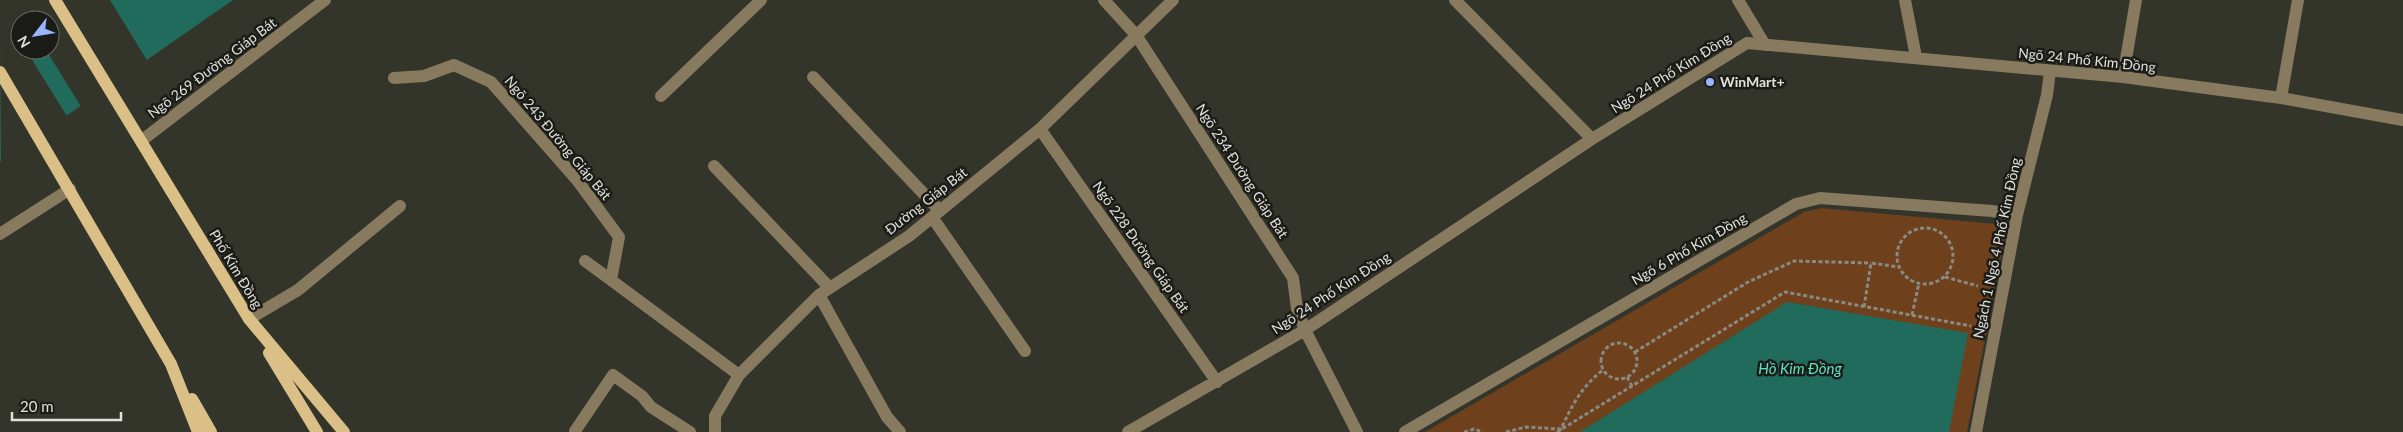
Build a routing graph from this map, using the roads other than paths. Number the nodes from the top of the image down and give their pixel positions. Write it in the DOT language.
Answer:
graph roads {
  1 [pos="55,0"];
  2 [pos="325,0"];
  3 [pos="761,0"];
  4 [pos="1104,0"];
  5 [pos="1173,0"];
  6 [pos="1455,0"];
  7 [pos="1738,0"];
  8 [pos="1905,0"];
  9 [pos="2136,0"];
  10 [pos="2298,0"];
  11 [pos="1136,35"];
  12 [pos="1764,45"];
  13 [pos="1916,57"];
  14 [pos="2050,71"];
  15 [pos="0,72"];
  16 [pos="813,77"];
  17 [pos="2123,77"];
  18 [pos="394,78"];
  19 [pos="662,96"];
  20 [pos="2281,98"];
  21 [pos="2403,120"];
  22 [pos="1040,129"];
  23 [pos="1592,140"];
  24 [pos="141,141"];
  25 [pos="714,166"];
  26 [pos="70,189"];
  27 [pos="400,206"];
  28 [pos="936,214"];
  29 [pos="2017,215"];
  30 [pos="0,234"];
  31 [pos="585,261"];
  32 [pos="612,280"];
  33 [pos="824,291"];
  34 [pos="249,319"];
  35 [pos="1305,330"];
  36 [pos="1026,351"];
  37 [pos="172,364"];
  38 [pos="739,375"];
  39 [pos="1217,382"];
  40 [pos="575,431"];
  41 [pos="1355,431"];
  42 [pos="198,432"];
  43 [pos="211,432"];
  44 [pos="317,432"];
  45 [pos="344,432"];
  46 [pos="690,432"];
  47 [pos="715,432"];
  48 [pos="900,432"];
  49 [pos="1128,432"];
  50 [pos="1405,432"];
  51 [pos="1976,432"];
  1 -- 24 [label="main road, Phố Kim Đồng"];
  2 -- 24 [label="street, Ngõ 269 Đường Giáp Bát"];
  3 -- 19 [label="street"];
  4 -- 11 [label="street"];
  5 -- 11 [label="street, Đường Giáp Bát"];
  6 -- 23 [label="street"];
  7 -- 12 [label="street"];
  8 -- 13 [label="street"];
  9 -- 17 [label="street"];
  10 -- 20 [label="street"];
  11 -- 22 [label="street, Đường Giáp Bát"];
  11 -- 35 [label="street, Ngõ 234 Đường Giáp Bát"];
  12 -- 13 [label="street, Ngõ 24 Phố Kim Đồng"];
  12 -- 23 [label="street, Ngõ 24 Phố Kim Đồng"];
  13 -- 14 [label="street, Ngõ 24 Phố Kim Đồng"];
  14 -- 17 [label="street, Ngõ 24 Phố Kim Đồng"];
  14 -- 29 [label="street, Ngách 1 Ngõ 4 Phố Kim Đồng"];
  15 -- 26 [label="main road"];
  16 -- 28 [label="street"];
  17 -- 20 [label="street, Ngõ 24 Phố Kim Đồng"];
  18 -- 32 [label="street, Ngõ 243 Đường Giáp Bát"];
  20 -- 21 [label="street, Ngõ 24 Phố Kim Đồng"];
  22 -- 28 [label="street, Đường Giáp Bát"];
  22 -- 39 [label="street, Ngõ 228 Đường Giáp Bát"];
  23 -- 35 [label="street, Ngõ 24 Phố Kim Đồng"];
  24 -- 34 [label="main road, Phố Kim Đồng"];
  25 -- 33 [label="street"];
  26 -- 30 [label="street"];
  26 -- 37 [label="main road"];
  27 -- 34 [label="street"];
  28 -- 33 [label="street, Đường Giáp Bát"];
  28 -- 36 [label="street"];
  29 -- 50 [label="street, Ngõ 6 Phố Kim Đồng"];
  29 -- 51 [label="street, Ngách 1 Ngõ 4 Phố Kim Đồng"];
  31 -- 32 [label="street"];
  32 -- 38 [label="street"];
  33 -- 38 [label="street, Đường Giáp Bát"];
  33 -- 48 [label="street"];
  34 -- 44 [label="main road"];
  34 -- 45 [label="main road, Phố Kim Đồng"];
  35 -- 39 [label="street, Ngõ 24 Phố Kim Đồng"];
  35 -- 41 [label="street"];
  37 -- 42 [label="main road"];
  37 -- 43 [label="main road"];
  38 -- 47 [label="street, Đường Giáp Bát"];
  39 -- 49 [label="street, Ngõ 24 Phố Kim Đồng"];
  40 -- 46 [label="street"];
}
